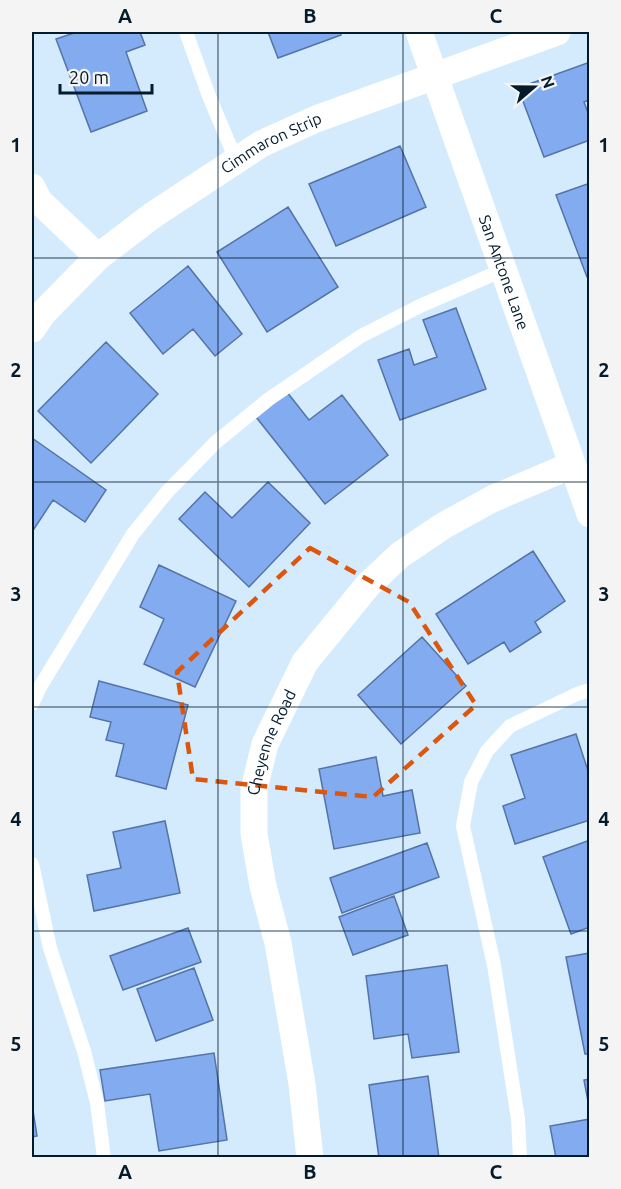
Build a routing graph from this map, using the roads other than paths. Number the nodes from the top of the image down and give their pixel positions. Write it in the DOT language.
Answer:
graph roads {
  1 [pos="186,32"];
  2 [pos="419,32"];
  3 [pos="557,32"];
  4 [pos="435,76"];
  5 [pos="236,160"];
  6 [pos="32,187"];
  7 [pos="98,257"];
  8 [pos="503,270"];
  9 [pos="32,328"];
  10 [pos="572,465"];
  11 [pos="590,514"];
  12 [pos="590,690"];
  13 [pos="32,705"];
  14 [pos="32,864"];
  15 [pos="104,1158"];
  16 [pos="310,1158"];
  17 [pos="520,1158"];
  1 -- 5 [label="lane"];
  2 -- 4 [label="street, San Antone Lane"];
  3 -- 4 [label="street, Cimmaron Strip"];
  4 -- 5 [label="street, Cimmaron Strip"];
  4 -- 8 [label="street, San Antone Lane"];
  5 -- 7 [label="street, Cimmaron Strip"];
  6 -- 7 [label="street"];
  7 -- 9 [label="street, Cimmaron Strip"];
  8 -- 10 [label="street, San Antone Lane"];
  8 -- 13 [label="lane"];
  10 -- 11 [label="street, San Antone Lane"];
  10 -- 16 [label="street, Cheyenne Road"];
  12 -- 17 [label="lane"];
  14 -- 15 [label="lane"];
}
